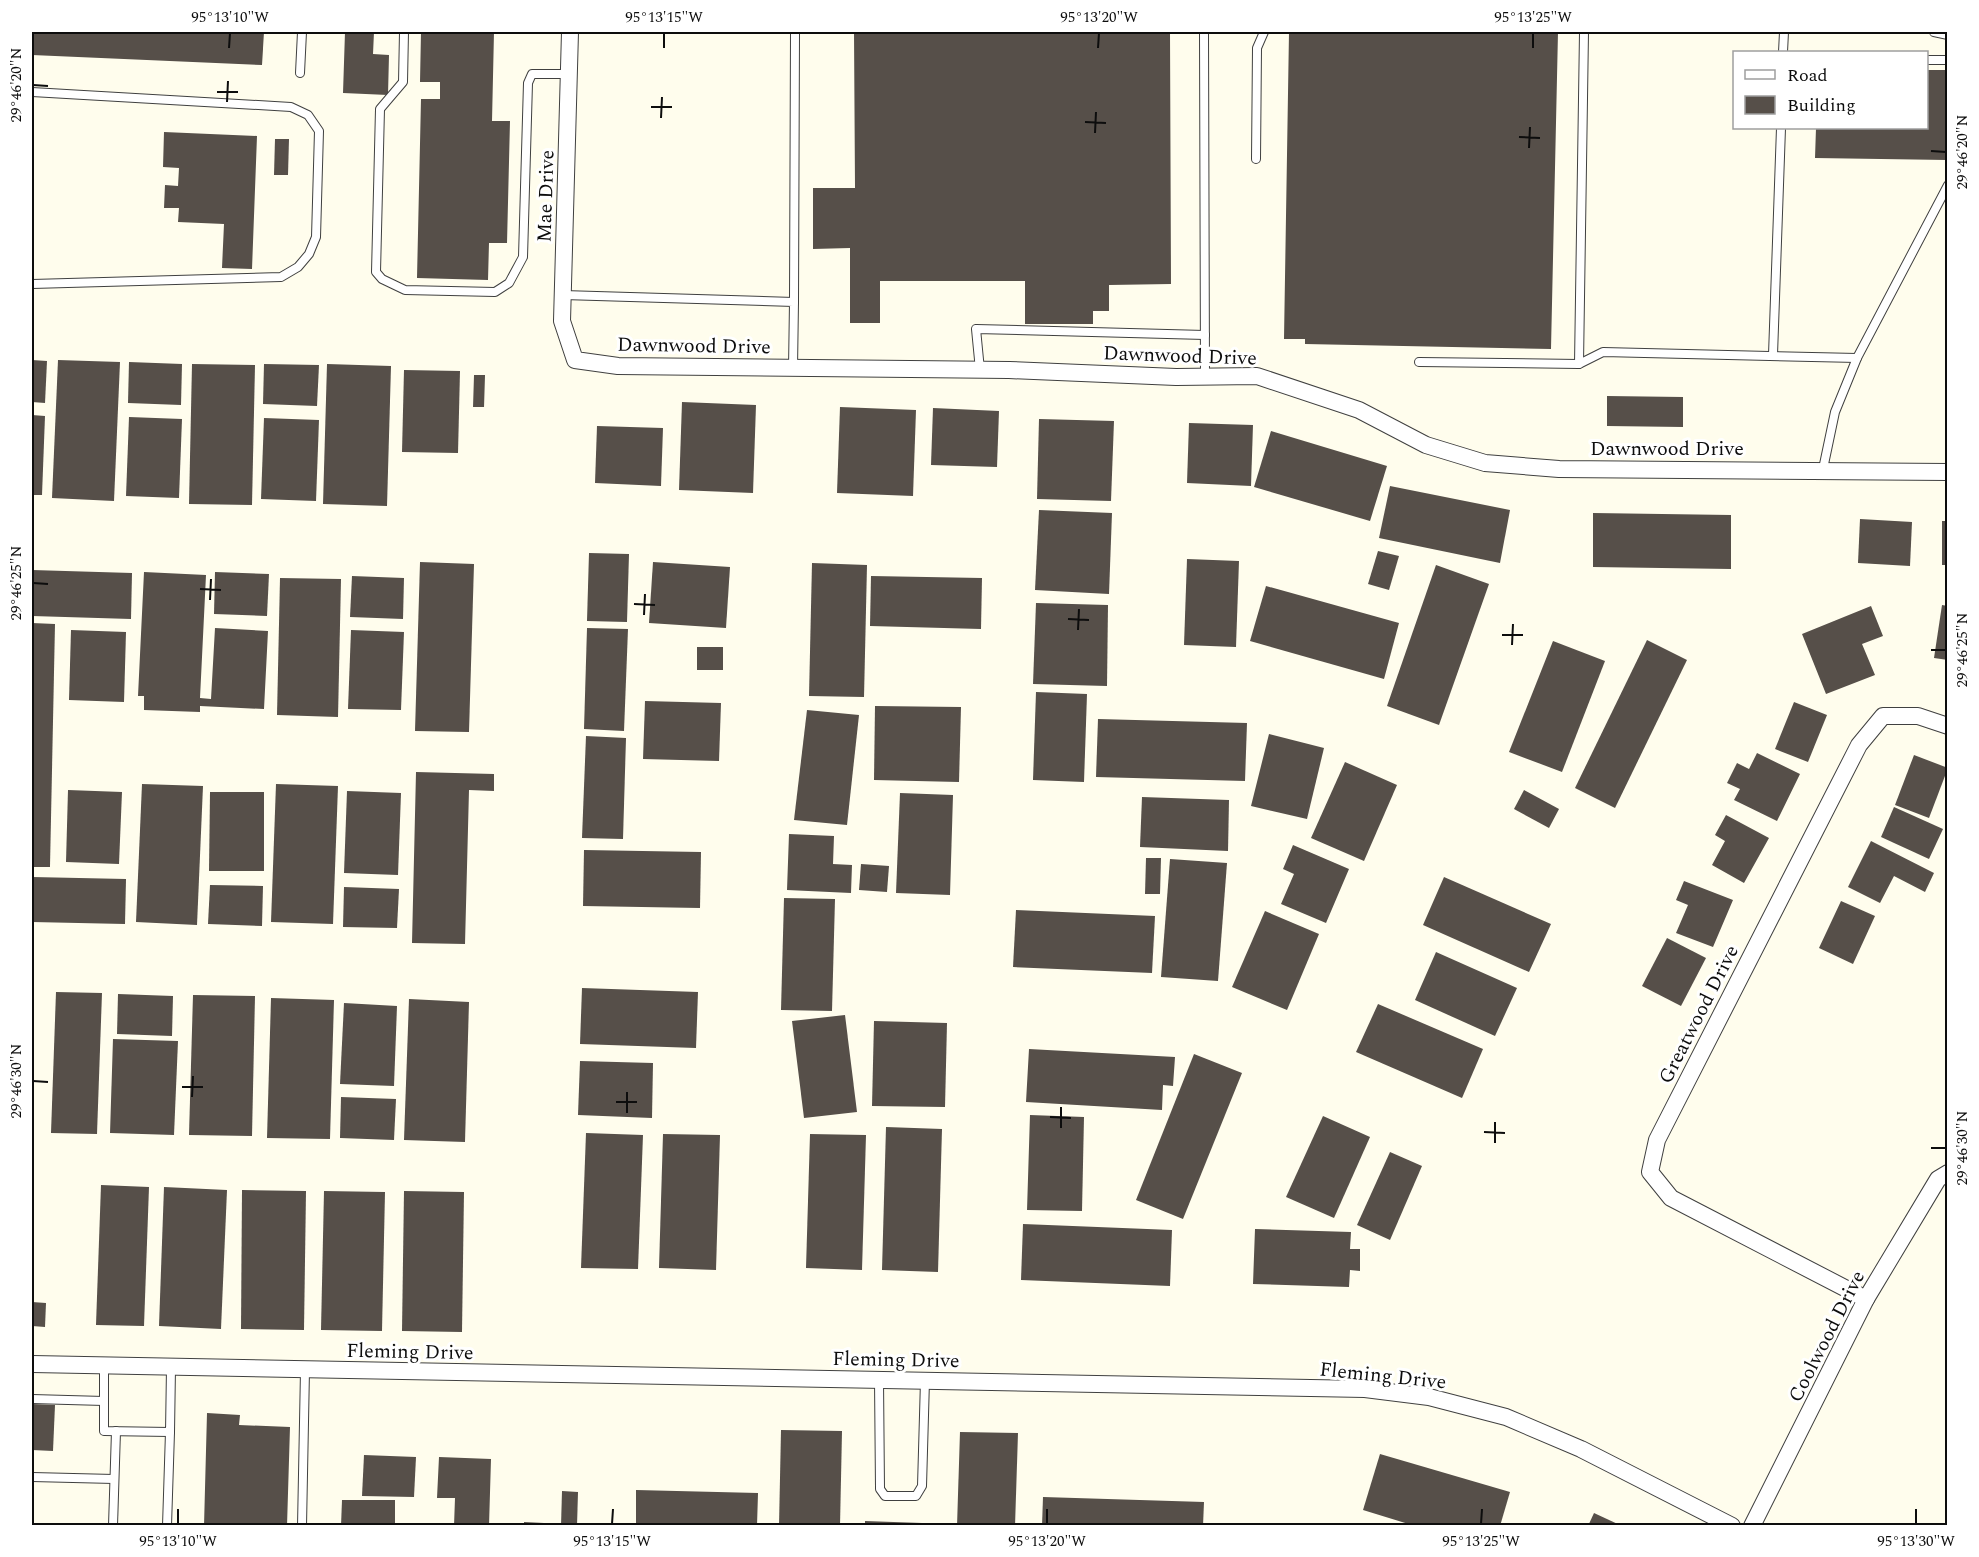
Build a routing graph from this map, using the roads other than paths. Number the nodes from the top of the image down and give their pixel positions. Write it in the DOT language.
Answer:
graph roads {
  1 [pos="302,32"];
  2 [pos="404,32"];
  3 [pos="570,32"];
  4 [pos="795,32"];
  5 [pos="1204,32"];
  6 [pos="1264,32"];
  7 [pos="1584,32"];
  8 [pos="1784,32"];
  9 [pos="1934,32"];
  10 [pos="1947,35"];
  11 [pos="1783,51"];
  12 [pos="1928,60"];
  13 [pos="1947,60"];
  14 [pos="300,73"];
  15 [pos="569,74"];
  16 [pos="32,92"];
  17 [pos="1781,129"];
  18 [pos="1256,159"];
  19 [pos="1947,185"];
  20 [pos="32,284"];
  21 [pos="563,295"];
  22 [pos="794,302"];
  23 [pos="1205,335"];
  24 [pos="1773,355"];
  25 [pos="1857,358"];
  26 [pos="575,360"];
  27 [pos="1419,362"];
  28 [pos="1579,364"];
  29 [pos="793,368"];
  30 [pos="980,370"];
  31 [pos="1205,376"];
  32 [pos="1823,469"];
  33 [pos="1947,472"];
  34 [pos="1947,726"];
  35 [pos="1947,1173"];
  36 [pos="1866,1299"];
  37 [pos="32,1364"];
  38 [pos="104,1366"];
  39 [pos="171,1368"];
  40 [pos="305,1370"];
  41 [pos="879,1380"];
  42 [pos="925,1380"];
  43 [pos="32,1399"];
  44 [pos="104,1401"];
  45 [pos="116,1431"];
  46 [pos="170,1432"];
  47 [pos="32,1477"];
  48 [pos="114,1479"];
  49 [pos="113,1526"];
  50 [pos="167,1526"];
  51 [pos="302,1526"];
  52 [pos="1732,1526"];
  53 [pos="1752,1526"];
  1 -- 14 [label="lane"];
  2 -- 15 [label="lane"];
  3 -- 15 [label="street, Mae Drive"];
  4 -- 22 [label="lane"];
  5 -- 23 [label="lane"];
  6 -- 18 [label="lane"];
  7 -- 28 [label="lane"];
  8 -- 11 [label="lane"];
  9 -- 10 [label="lane"];
  12 -- 13 [label="lane"];
  15 -- 21 [label="street, Mae Drive"];
  16 -- 20 [label="lane"];
  17 -- 24 [label="lane"];
  19 -- 25 [label="lane"];
  21 -- 22 [label="lane"];
  21 -- 26 [label="street, Mae Drive"];
  22 -- 29 [label="lane"];
  23 -- 30 [label="lane"];
  23 -- 31 [label="lane"];
  24 -- 25 [label="lane"];
  24 -- 28 [label="lane"];
  25 -- 32 [label="lane"];
  26 -- 29 [label="street, Dawnwood Drive"];
  27 -- 28 [label="lane"];
  29 -- 30 [label="street, Dawnwood Drive"];
  30 -- 31 [label="street, Dawnwood Drive"];
  31 -- 32 [label="street, Dawnwood Drive"];
  32 -- 33 [label="street, Dawnwood Drive"];
  34 -- 36 [label="street, Greatwood Drive"];
  35 -- 36 [label="street, Coolwood Drive"];
  36 -- 53 [label="street, Coolwood Drive"];
  37 -- 38 [label="street, Fleming Drive"];
  38 -- 39 [label="street, Fleming Drive"];
  38 -- 44 [label="lane"];
  39 -- 40 [label="street, Fleming Drive"];
  39 -- 46 [label="lane"];
  40 -- 41 [label="street, Fleming Drive"];
  40 -- 51 [label="lane"];
  41 -- 42 [label="street, Fleming Drive"];
  41 -- 42 [label="lane"];
  42 -- 52 [label="street, Fleming Drive"];
  43 -- 44 [label="lane"];
  44 -- 45 [label="lane"];
  45 -- 46 [label="lane"];
  45 -- 48 [label="lane"];
  46 -- 50 [label="lane"];
  47 -- 48 [label="lane"];
  48 -- 49 [label="lane"];
}
